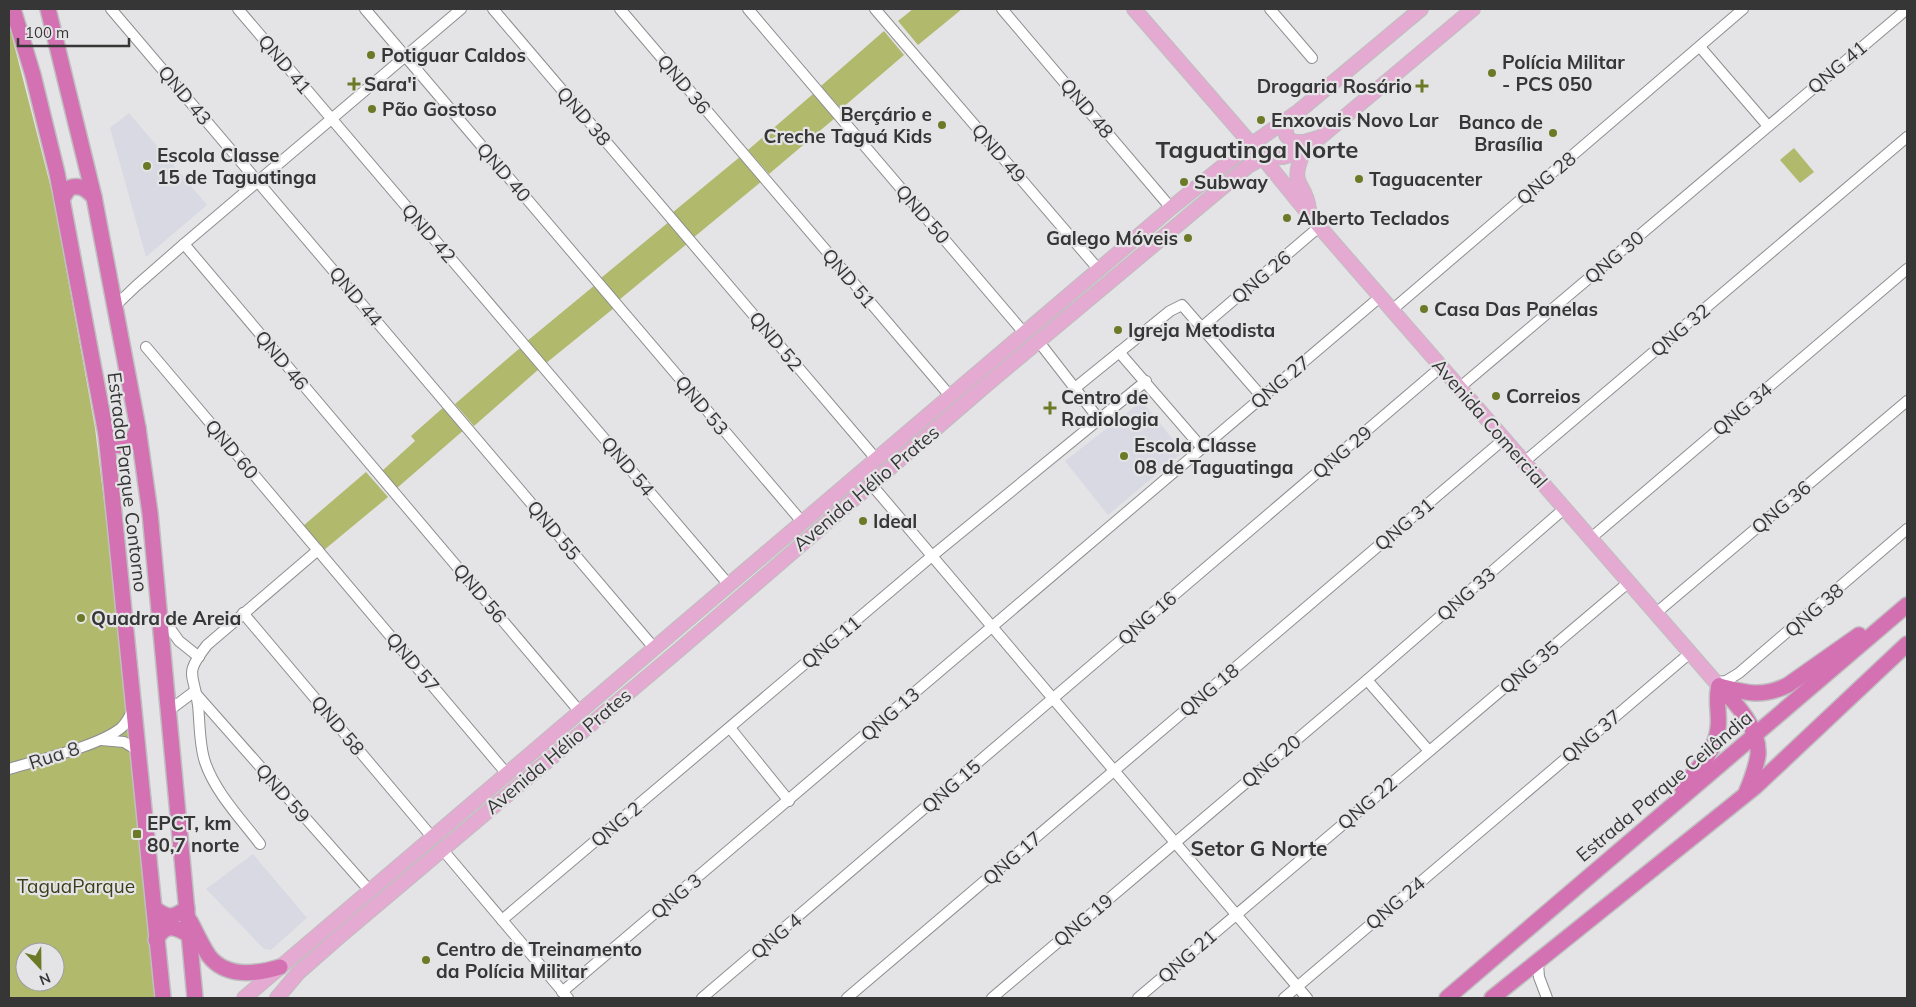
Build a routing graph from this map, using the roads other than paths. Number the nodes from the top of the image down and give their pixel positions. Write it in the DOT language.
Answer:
graph roads {
  1 [pos="14,9"];
  2 [pos="48,9"];
  3 [pos="111,9"];
  4 [pos="238,9"];
  5 [pos="365,9"];
  6 [pos="462,9"];
  7 [pos="493,9"];
  8 [pos="620,9"];
  9 [pos="748,9"];
  10 [pos="875,9"];
  11 [pos="1002,9"];
  12 [pos="1134,9"];
  13 [pos="1270,9"];
  14 [pos="1421,9"];
  15 [pos="1473,9"];
  16 [pos="1743,9"];
  17 [pos="1907,9"];
  18 [pos="1700,47"];
  19 [pos="405,57"];
  20 [pos="1312,58"];
  21 [pos="1299,111"];
  22 [pos="332,119"];
  23 [pos="1286,126"];
  24 [pos="1768,126"];
  25 [pos="1907,137"];
  26 [pos="1319,138"];
  27 [pos="1252,145"];
  28 [pos="1304,151"];
  29 [pos="748,158"];
  30 [pos="1263,158"];
  31 [pos="258,182"];
  32 [pos="94,197"];
  33 [pos="62,199"];
  34 [pos="1171,208"];
  35 [pos="675,222"];
  36 [pos="1315,222"];
  37 [pos="184,244"];
  38 [pos="1907,269"];
  39 [pos="1099,270"];
  40 [pos="111,284"];
  41 [pos="136,286"];
  42 [pos="602,287"];
  43 [pos="1380,297"];
  44 [pos="1062,301"];
  45 [pos="115,306"];
  46 [pos="1392,310"];
  47 [pos="1202,327"];
  48 [pos="1025,334"];
  49 [pos="1039,342"];
  50 [pos="146,347"];
  51 [pos="527,347"];
  52 [pos="1120,352"];
  53 [pos="1442,367"];
  54 [pos="1146,381"];
  55 [pos="1075,388"];
  56 [pos="1459,388"];
  57 [pos="951,397"];
  58 [pos="1262,397"];
  59 [pos="1907,401"];
  60 [pos="453,410"];
  61 [pos="1098,418"];
  62 [pos="138,428"];
  63 [pos="106,434"];
  64 [pos="1504,439"];
  65 [pos="1202,448"];
  66 [pos="877,460"];
  67 [pos="1524,462"];
  68 [pos="1180,467"];
  69 [pos="379,475"];
  70 [pos="871,484"];
  71 [pos="845,506"];
  72 [pos="1564,508"];
  73 [pos="802,523"];
  74 [pos="1907,529"];
  75 [pos="1242,537"];
  76 [pos="1591,538"];
  77 [pos="318,550"];
  78 [pos="932,556"];
  79 [pos="1629,582"];
  80 [pos="730,585"];
  81 [pos="1907,602"];
  82 [pos="1907,606"];
  83 [pos="1305,609"];
  84 [pos="158,612"];
  85 [pos="243,613"];
  86 [pos="1656,613"];
  87 [pos="992,627"];
  88 [pos="1907,644"];
  89 [pos="655,649"];
  90 [pos="1690,652"];
  91 [pos="199,657"];
  92 [pos="624,676"];
  93 [pos="1367,680"];
  94 [pos="1717,684"];
  95 [pos="196,693"];
  96 [pos="1053,699"];
  97 [pos="134,708"];
  98 [pos="167,712"];
  99 [pos="580,712"];
  100 [pos="585,728"];
  101 [pos="730,728"];
  102 [pos="1755,734"];
  103 [pos="100,740"];
  104 [pos="139,751"];
  105 [pos="1429,751"];
  106 [pos="9,769"];
  107 [pos="1114,770"];
  108 [pos="507,774"];
  109 [pos="1746,794"];
  110 [pos="789,801"];
  111 [pos="1492,820"];
  112 [pos="1654,820"];
  113 [pos="432,837"];
  114 [pos="1175,842"];
  115 [pos="260,844"];
  116 [pos="442,849"];
  117 [pos="850,874"];
  118 [pos="370,891"];
  119 [pos="154,908"];
  120 [pos="187,912"];
  121 [pos="1236,914"];
  122 [pos="502,920"];
  123 [pos="188,935"];
  124 [pos="156,940"];
  125 [pos="1538,963"];
  126 [pos="280,967"];
  127 [pos="1477,974"];
  128 [pos="1298,986"];
  129 [pos="565,995"];
  130 [pos="163,998"];
  131 [pos="195,998"];
  132 [pos="244,998"];
  133 [pos="277,998"];
  134 [pos="702,998"];
  135 [pos="847,998"];
  136 [pos="992,998"];
  137 [pos="1138,998"];
  138 [pos="1284,998"];
  139 [pos="1308,998"];
  140 [pos="1447,998"];
  141 [pos="1459,998"];
  142 [pos="1492,998"];
  143 [pos="1547,998"];
  1 -- 33 [label="highway, Estrada Parque Contorno"];
  2 -- 32 [label="highway, Estrada Parque Contorno"];
  3 -- 31 [label="street, QND 43"];
  4 -- 22 [label="street, QND 41"];
  5 -- 19 [label="street, QND 40"];
  6 -- 19 [label="street"];
  7 -- 35 [label="street, QND 38"];
  8 -- 29 [label="street, QND 36"];
  9 -- 48 [label="street, QND 50"];
  10 -- 39 [label="street, QND 49"];
  11 -- 34 [label="street, QND 48"];
  12 -- 27 [label="main road"];
  13 -- 20 [label="street"];
  14 -- 21 [label="main road, Avenida Hélio Prates"];
  15 -- 26 [label="main road, Avenida Hélio Prates"];
  16 -- 18 [label="street, QNG 28"];
  17 -- 24 [label="street, QNG 41"];
  18 -- 24 [label="street"];
  18 -- 46 [label="street, QNG 28"];
  19 -- 22 [label="street"];
  19 -- 42 [label="street, QND 40"];
  21 -- 23 [label="main road"];
  21 -- 27 [label="main road, Avenida Hélio Prates"];
  22 -- 31 [label="street"];
  22 -- 51 [label="street, QND 42"];
  23 -- 26 [label="main road"];
  23 -- 30 [label="main road"];
  24 -- 56 [label="street, QNG 30"];
  25 -- 67 [label="street, QNG 32"];
  26 -- 28 [label="main road, Avenida Hélio Prates"];
  27 -- 34 [label="main road, Avenida Hélio Prates"];
  28 -- 30 [label="main road, Avenida Hélio Prates"];
  28 -- 36 [label="main road"];
  29 -- 57 [label="street, QND 51"];
  30 -- 36 [label="main road, Avenida Comercial"];
  30 -- 49 [label="main road, Avenida Hélio Prates"];
  31 -- 37 [label="street"];
  31 -- 60 [label="street, QND 44"];
  32 -- 33 [label="highway"];
  32 -- 40 [label="highway, Estrada Parque Contorno"];
  33 -- 63 [label="highway, Estrada Parque Contorno"];
  34 -- 39 [label="main road, Avenida Hélio Prates"];
  35 -- 66 [label="street, QND 52"];
  36 -- 43 [label="main road, Avenida Comercial"];
  36 -- 47 [label="street, QNG 26"];
  37 -- 41 [label="street"];
  37 -- 69 [label="street, QND 46"];
  38 -- 76 [label="street, QNG 34"];
  39 -- 44 [label="main road, Avenida Hélio Prates"];
  40 -- 41 [label="street"];
  40 -- 45 [label="highway, Estrada Parque Contorno"];
  41 -- 45 [label="street"];
  42 -- 73 [label="street, QND 53"];
  43 -- 46 [label="main road, Avenida Comercial"];
  43 -- 58 [label="street, QNG 27"];
  44 -- 48 [label="main road, Avenida Hélio Prates"];
  44 -- 49 [label="main road"];
  45 -- 62 [label="highway, Estrada Parque Contorno"];
  46 -- 53 [label="main road, Avenida Comercial"];
  47 -- 52 [label="street"];
  47 -- 58 [label="street"];
  48 -- 57 [label="main road, Avenida Hélio Prates"];
  49 -- 55 [label="street"];
  49 -- 70 [label="main road, Avenida Hélio Prates"];
  50 -- 77 [label="street, QND 60"];
  51 -- 80 [label="street, QND 54"];
  52 -- 54 [label="street"];
  52 -- 55 [label="street"];
  53 -- 56 [label="main road, Avenida Comercial"];
  53 -- 75 [label="street, QNG 29"];
  54 -- 61 [label="street, QNG 11"];
  54 -- 65 [label="street"];
  55 -- 61 [label="street"];
  56 -- 64 [label="main road, Avenida Comercial"];
  57 -- 66 [label="main road, Avenida Hélio Prates"];
  58 -- 65 [label="street, QNG 27"];
  59 -- 86 [label="street, QNG 36"];
  60 -- 89 [label="street, QND 55"];
  61 -- 78 [label="street, QNG 11"];
  62 -- 63 [label="highway"];
  62 -- 84 [label="highway, Estrada Parque Contorno"];
  63 -- 97 [label="highway, Estrada Parque Contorno"];
  64 -- 67 [label="main road, Avenida Comercial"];
  64 -- 83 [label="street, QNG 31"];
  65 -- 68 [label="street, QNG 27"];
  66 -- 71 [label="main road"];
  66 -- 73 [label="main road, Avenida Hélio Prates"];
  67 -- 72 [label="main road, Avenida Comercial"];
  68 -- 87 [label="street, QNG 13"];
  69 -- 99 [label="street, QND 56"];
  70 -- 71 [label="main road, Avenida Hélio Prates"];
  70 -- 78 [label="street"];
  71 -- 100 [label="main road, Avenida Hélio Prates"];
  72 -- 76 [label="main road, Avenida Comercial"];
  72 -- 93 [label="street, QNG 33"];
  73 -- 80 [label="main road, Avenida Hélio Prates"];
  74 -- 94 [label="street, QNG 38"];
  75 -- 96 [label="street, QNG 16"];
  76 -- 79 [label="main road, Avenida Comercial"];
  77 -- 85 [label="street"];
  77 -- 108 [label="street, QND 57"];
  78 -- 87 [label="street"];
  78 -- 101 [label="street, QNG 11"];
  79 -- 86 [label="main road, Avenida Comercial"];
  79 -- 105 [label="street, QNG 35"];
  80 -- 89 [label="main road, Avenida Hélio Prates"];
  81 -- 94 [label="highway"];
  82 -- 102 [label="highway, Estrada Parque Ceilândia"];
  83 -- 107 [label="street, QNG 18"];
  84 -- 91 [label="street"];
  84 -- 98 [label="highway, Estrada Parque Contorno"];
  85 -- 91 [label="street"];
  85 -- 113 [label="street, QND 58"];
  86 -- 90 [label="main road, Avenida Comercial"];
  87 -- 96 [label="street"];
  87 -- 110 [label="street, QNG 13"];
  88 -- 109 [label="highway"];
  89 -- 92 [label="main road, Avenida Hélio Prates"];
  90 -- 94 [label="main road, Avenida Comercial"];
  90 -- 111 [label="street, QNG 37"];
  91 -- 95 [label="street"];
  92 -- 99 [label="main road, Avenida Hélio Prates"];
  92 -- 100 [label="main road"];
  93 -- 105 [label="street"];
  93 -- 114 [label="street, QNG 20"];
  94 -- 102 [label="highway"];
  94 -- 112 [label="highway"];
  95 -- 98 [label="street"];
  95 -- 115 [label="street"];
  95 -- 118 [label="street, QND 59"];
  96 -- 107 [label="street"];
  96 -- 117 [label="street, QNG 15"];
  97 -- 103 [label="street"];
  97 -- 104 [label="highway, Estrada Parque Contorno"];
  98 -- 120 [label="highway, Estrada Parque Contorno"];
  99 -- 108 [label="main road, Avenida Hélio Prates"];
  100 -- 116 [label="main road, Avenida Hélio Prates"];
  101 -- 110 [label="street"];
  101 -- 122 [label="street, QNG 2"];
  102 -- 109 [label="highway"];
  102 -- 112 [label="highway, Estrada Parque Ceilândia"];
  103 -- 104 [label="street"];
  103 -- 106 [label="street, Rua 8"];
  104 -- 119 [label="highway, Estrada Parque Contorno"];
  105 -- 121 [label="street, QNG 22"];
  107 -- 114 [label="street"];
  107 -- 135 [label="street, QNG 17"];
  108 -- 113 [label="main road, Avenida Hélio Prates"];
  109 -- 125 [label="highway"];
  110 -- 129 [label="street, QNG 3"];
  111 -- 128 [label="street, QNG 24"];
  112 -- 127 [label="highway, Estrada Parque Ceilândia"];
  113 -- 118 [label="main road, Avenida Hélio Prates"];
  114 -- 121 [label="street"];
  114 -- 136 [label="street, QNG 19"];
  116 -- 122 [label="street"];
  116 -- 133 [label="main road, Avenida Hélio Prates"];
  117 -- 134 [label="street, QNG 4"];
  118 -- 126 [label="main road, Avenida Hélio Prates"];
  119 -- 120 [label="highway"];
  119 -- 124 [label="highway, Estrada Parque Contorno"];
  120 -- 123 [label="highway, Estrada Parque Contorno"];
  120 -- 126 [label="highway"];
  121 -- 128 [label="street"];
  121 -- 137 [label="street, QNG 21"];
  122 -- 129 [label="street"];
  123 -- 124 [label="highway"];
  123 -- 131 [label="highway, Estrada Parque Contorno"];
  124 -- 130 [label="highway, Estrada Parque Contorno"];
  125 -- 142 [label="highway"];
  125 -- 143 [label="street"];
  126 -- 132 [label="main road, Avenida Hélio Prates"];
  127 -- 140 [label="highway, Estrada Parque Ceilândia"];
  127 -- 141 [label="highway"];
  128 -- 138 [label="street, QNG 24"];
  128 -- 139 [label="street"];
}
